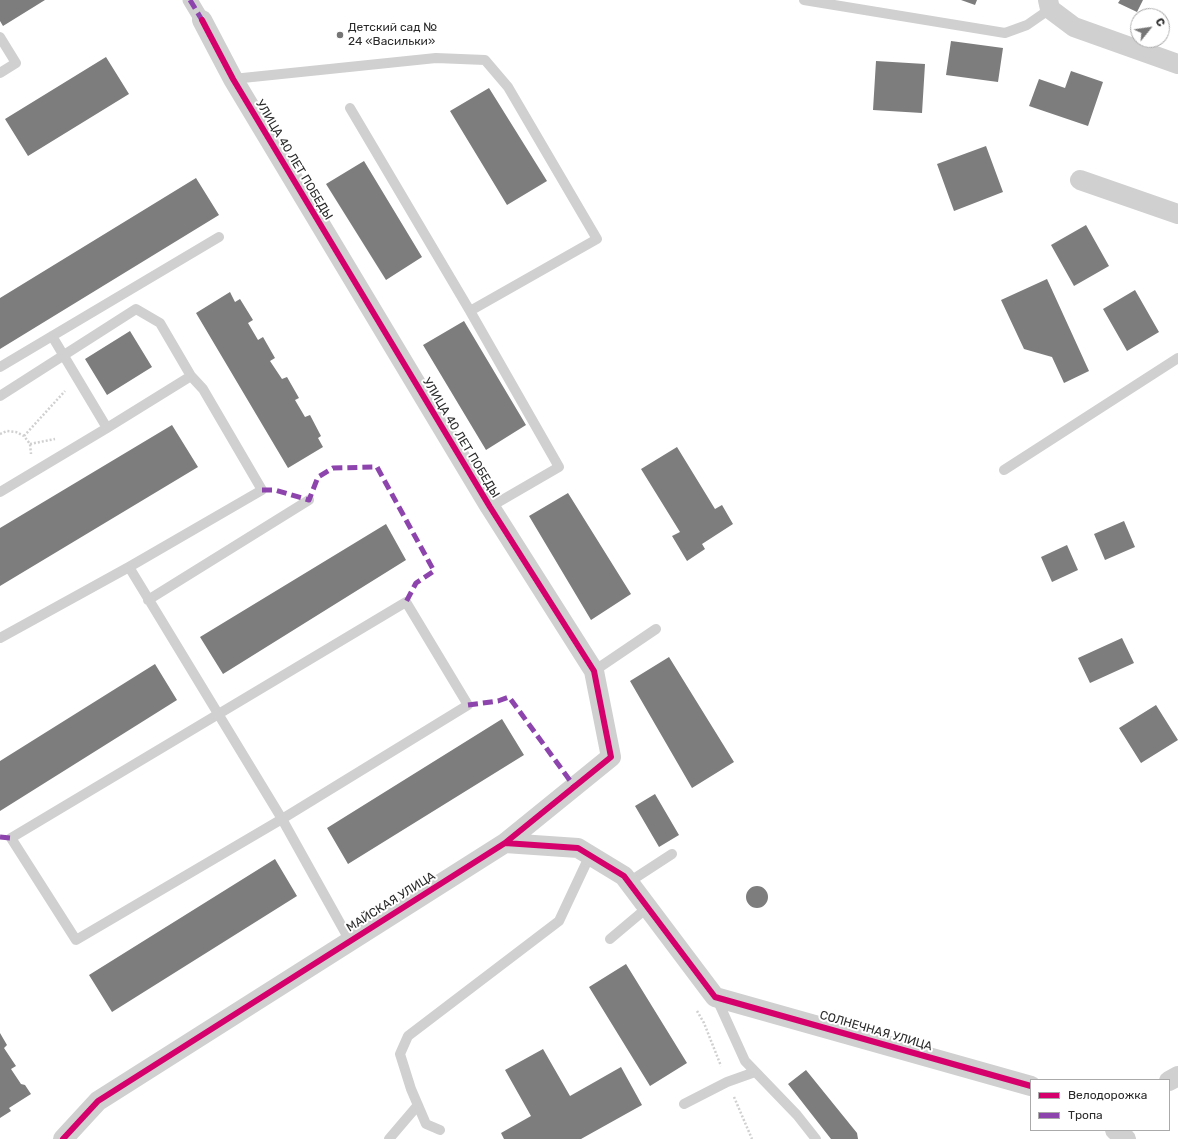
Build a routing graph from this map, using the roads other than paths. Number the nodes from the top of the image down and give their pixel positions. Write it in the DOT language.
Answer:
graph roads {
  1 [pos="190,0"];
  2 [pos="804,0"];
  3 [pos="1049,5"];
  4 [pos="202,20"];
  5 [pos="0,37"];
  6 [pos="1178,64"];
  7 [pos="0,73"];
  8 [pos="233,79"];
  9 [pos="350,108"];
  10 [pos="1080,180"];
  11 [pos="1178,214"];
  12 [pos="219,237"];
  13 [pos="470,311"];
  14 [pos="52,336"];
  15 [pos="64,355"];
  16 [pos="1178,358"];
  17 [pos="0,367"];
  18 [pos="191,376"];
  19 [pos="0,396"];
  20 [pos="107,428"];
  21 [pos="1004,470"];
  22 [pos="0,492"];
  23 [pos="309,500"];
  24 [pos="490,507"];
  25 [pos="129,567"];
  26 [pos="148,600"];
  27 [pos="656,629"];
  28 [pos="0,638"];
  29 [pos="594,672"];
  30 [pos="217,714"];
  31 [pos="282,819"];
  32 [pos="505,843"];
  33 [pos="672,854"];
  34 [pos="590,855"];
  35 [pos="629,882"];
  36 [pos="648,907"];
  37 [pos="610,939"];
  38 [pos="350,941"];
  39 [pos="715,996"];
  40 [pos="755,1072"];
  41 [pos="1030,1086"];
  42 [pos="684,1104"];
  43 [pos="418,1105"];
  44 [pos="440,1130"];
  45 [pos="1116,1131"];
  46 [pos="63,1139"];
  47 [pos="389,1139"];
  48 [pos="816,1139"];
  49 [pos="1126,1139"];
  1 -- 4 [label="street, УЛИЦА 40 ЛЕТ ПОБЕДЫ"];
  2 -- 3 [label="lane"];
  3 -- 6 [label="street"];
  4 -- 8 [label="street, УЛИЦА 40 ЛЕТ ПОБЕДЫ"];
  5 -- 7 [label="lane"];
  8 -- 13 [label="lane"];
  8 -- 24 [label="street, УЛИЦА 40 ЛЕТ ПОБЕДЫ"];
  9 -- 13 [label="lane"];
  10 -- 11 [label="street"];
  12 -- 14 [label="lane"];
  13 -- 24 [label="lane"];
  14 -- 15 [label="lane"];
  14 -- 17 [label="lane"];
  15 -- 18 [label="lane"];
  15 -- 19 [label="lane"];
  15 -- 20 [label="lane"];
  16 -- 21 [label="lane"];
  18 -- 20 [label="lane"];
  18 -- 25 [label="lane"];
  20 -- 22 [label="lane"];
  23 -- 26 [label="lane"];
  24 -- 29 [label="street, УЛИЦА 40 ЛЕТ ПОБЕДЫ"];
  25 -- 26 [label="lane"];
  25 -- 28 [label="lane"];
  26 -- 30 [label="lane"];
  27 -- 29 [label="lane"];
  29 -- 32 [label="street, УЛИЦА 40 ЛЕТ ПОБЕДЫ"];
  30 -- 31 [label="lane"];
  30 -- 31 [label="lane"];
  30 -- 31 [label="lane"];
  31 -- 38 [label="lane"];
  32 -- 34 [label="street"];
  32 -- 38 [label="street, МАЙСКАЯ УЛИЦА"];
  33 -- 35 [label="lane"];
  34 -- 35 [label="street"];
  34 -- 43 [label="lane"];
  35 -- 36 [label="street"];
  36 -- 37 [label="lane"];
  36 -- 39 [label="street"];
  38 -- 46 [label="street, МАЙСКАЯ УЛИЦА"];
  39 -- 40 [label="lane"];
  39 -- 41 [label="street, СОЛНЕЧНАЯ УЛИЦА"];
  40 -- 42 [label="lane"];
  40 -- 48 [label="lane"];
  43 -- 44 [label="lane"];
  43 -- 47 [label="lane"];
  45 -- 49 [label="street"];
}
